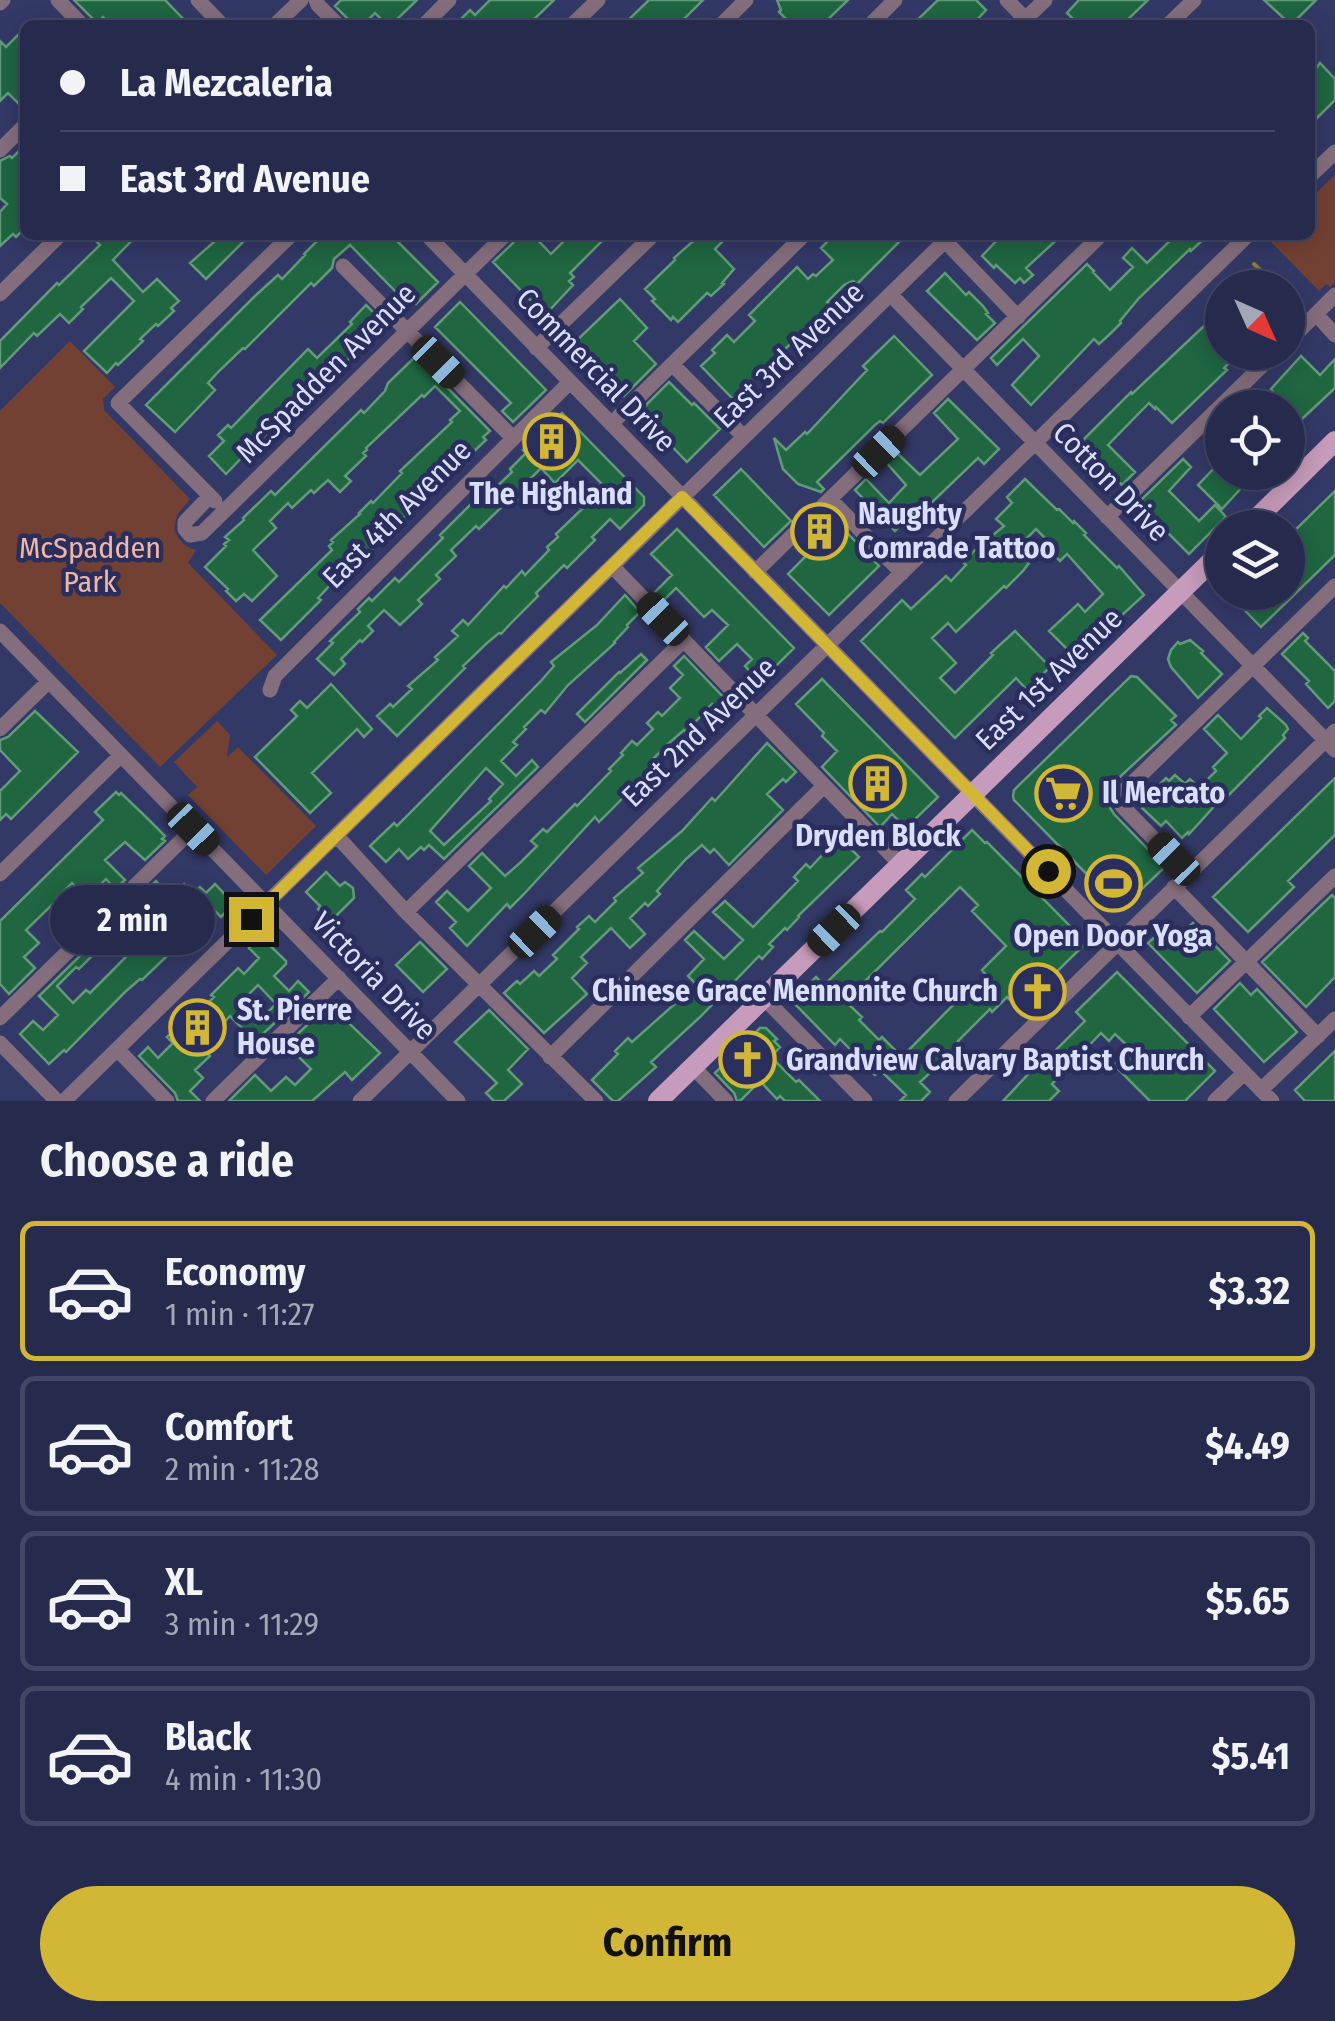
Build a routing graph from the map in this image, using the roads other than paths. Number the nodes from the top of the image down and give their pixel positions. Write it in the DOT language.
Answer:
graph roads {
  1 [pos="58,0"];
  2 [pos="198,0"];
  3 [pos="302,0"];
  4 [pos="316,0"];
  5 [pos="450,0"];
  6 [pos="598,0"];
  7 [pos="746,0"];
  8 [pos="896,0"];
  9 [pos="1007,0"];
  10 [pos="1045,0"];
  11 [pos="1194,0"];
  12 [pos="77,20"];
  13 [pos="217,20"];
  14 [pos="281,20"];
  15 [pos="333,20"];
  16 [pos="429,20"];
  17 [pos="577,20"];
  18 [pos="726,20"];
  19 [pos="875,20"];
  20 [pos="1023,20"];
  21 [pos="1028,20"];
  22 [pos="1173,20"];
  23 [pos="20,130"];
  24 [pos="0,150"];
  25 [pos="1335,152"];
  26 [pos="1315,171"];
  27 [pos="55,240"];
  28 [pos="286,240"];
  29 [pos="431,240"];
  30 [pos="500,240"];
  31 [pos="648,240"];
  32 [pos="799,240"];
  33 [pos="946,240"];
  34 [pos="950,240"];
  35 [pos="1096,240"];
  36 [pos="1240,240"];
  37 [pos="343,266"];
  38 [pos="465,274"];
  39 [pos="0,294"];
  40 [pos="891,295"];
  41 [pos="1335,295"];
  42 [pos="1316,314"];
  43 [pos="1018,317"];
  44 [pos="1305,325"];
  45 [pos="408,332"];
  46 [pos="1335,335"];
  47 [pos="536,348"];
  48 [pos="672,364"];
  49 [pos="963,370"];
  50 [pos="1258,370"];
  51 [pos="570,382"];
  52 [pos="611,424"];
  53 [pos="744,437"];
  54 [pos="512,438"];
  55 [pos="1335,441"];
  56 [pos="1036,444"];
  57 [pos="210,496"];
  58 [pos="682,497"];
  59 [pos="830,499"];
  60 [pos="1265,510"];
  61 [pos="224,511"];
  62 [pos="1107,517"];
  63 [pos="612,566"];
  64 [pos="1205,568"];
  65 [pos="756,572"];
  66 [pos="902,573"];
  67 [pos="1335,586"];
  68 [pos="1180,593"];
  69 [pos="0,632"];
  70 [pos="684,640"];
  71 [pos="826,646"];
  72 [pos="1253,666"];
  73 [pos="49,681"];
  74 [pos="270,690"];
  75 [pos="756,715"];
  76 [pos="0,729"];
  77 [pos="1332,740"];
  78 [pos="121,755"];
  79 [pos="824,786"];
  80 [pos="973,796"];
  81 [pos="193,829"];
  82 [pos="336,835"];
  83 [pos="901,865"];
  84 [pos="0,874"];
  85 [pos="1188,874"];
  86 [pos="1335,876"];
  87 [pos="1174,888"];
  88 [pos="266,904"];
  89 [pos="406,912"];
  90 [pos="1117,943"];
  91 [pos="1246,962"];
  92 [pos="338,978"];
  93 [pos="480,986"];
  94 [pos="764,998"];
  95 [pos="1190,1017"];
  96 [pos="0,1018"];
  97 [pos="1335,1019"];
  98 [pos="1318,1036"];
  99 [pos="0,1043"];
  100 [pos="118,1050"];
  101 [pos="410,1052"];
  102 [pos="550,1057"];
  103 [pos="693,1068"];
  104 [pos="1244,1073"];
  105 [pos="1266,1096"];
  106 [pos="56,1101"];
  107 [pos="64,1101"];
  108 [pos="166,1101"];
  109 [pos="213,1101"];
  110 [pos="360,1101"];
  111 [pos="458,1101"];
  112 [pos="596,1101"];
  113 [pos="658,1101"];
  114 [pos="726,1101"];
  115 [pos="865,1101"];
  116 [pos="956,1101"];
  117 [pos="1215,1101"];
  1 -- 12 [label="street"];
  2 -- 13 [label="street"];
  3 -- 14 [label="street"];
  4 -- 15 [label="street"];
  5 -- 16 [label="street"];
  6 -- 17 [label="street"];
  7 -- 18 [label="street"];
  8 -- 19 [label="street"];
  9 -- 20 [label="street"];
  10 -- 21 [label="street"];
  11 -- 22 [label="street"];
  23 -- 24 [label="street"];
  25 -- 26 [label="street"];
  27 -- 39 [label="street"];
  28 -- 57 [label="street"];
  29 -- 38 [label="street, Commercial Drive"];
  30 -- 38 [label="street, McSpadden Avenue"];
  31 -- 47 [label="street"];
  32 -- 48 [label="street"];
  33 -- 40 [label="street, East 3rd Avenue"];
  34 -- 43 [label="street"];
  35 -- 43 [label="street"];
  36 -- 56 [label="street, East 2nd Avenue"];
  37 -- 45 [label="street"];
  38 -- 45 [label="street, McSpadden Avenue"];
  38 -- 47 [label="street, Commercial Drive"];
  40 -- 49 [label="street, Cotton Drive"];
  40 -- 53 [label="street, East 3rd Avenue"];
  41 -- 42 [label="street"];
  42 -- 44 [label="street"];
  42 -- 46 [label="street"];
  43 -- 49 [label="street"];
  45 -- 54 [label="street"];
  45 -- 61 [label="street, McSpadden Avenue"];
  47 -- 51 [label="street, Commercial Drive"];
  48 -- 52 [label="street"];
  48 -- 53 [label="street"];
  49 -- 56 [label="street, Cotton Drive"];
  49 -- 59 [label="street"];
  50 -- 62 [label="street"];
  51 -- 52 [label="street, Commercial Drive"];
  51 -- 54 [label="street, East 4th Avenue"];
  52 -- 58 [label="street, Commercial Drive"];
  53 -- 58 [label="street, East 3rd Avenue"];
  54 -- 74 [label="street, East 4th Avenue"];
  55 -- 60 [label="main road"];
  56 -- 62 [label="street, Cotton Drive"];
  56 -- 66 [label="street, East 2nd Avenue"];
  57 -- 61 [label="street"];
  57 -- 61 [label="street, McSpadden Avenue"];
  58 -- 63 [label="street, East 3rd Avenue"];
  58 -- 65 [label="street, Commercial Drive"];
  59 -- 65 [label="street"];
  59 -- 66 [label="street"];
  62 -- 68 [label="street, Cotton Drive"];
  63 -- 70 [label="street"];
  63 -- 82 [label="street, East 3rd Avenue"];
  64 -- 68 [label="main road, East 1st Avenue"];
  65 -- 71 [label="street, Commercial Drive"];
  66 -- 71 [label="street, East 2nd Avenue"];
  67 -- 72 [label="street"];
  68 -- 72 [label="street, Cotton Drive"];
  68 -- 80 [label="main road, East 1st Avenue"];
  69 -- 73 [label="street, Victoria Drive"];
  70 -- 75 [label="street"];
  70 -- 89 [label="street"];
  71 -- 75 [label="street, East 2nd Avenue"];
  71 -- 80 [label="street, Commercial Drive"];
  72 -- 77 [label="street, Cotton Drive"];
  72 -- 85 [label="street"];
  73 -- 76 [label="street"];
  73 -- 78 [label="street, Victoria Drive"];
  75 -- 79 [label="street"];
  75 -- 93 [label="street, East 2nd Avenue"];
  77 -- 85 [label="street"];
  78 -- 81 [label="street, Victoria Drive"];
  78 -- 84 [label="street"];
  79 -- 83 [label="street"];
  79 -- 102 [label="street"];
  80 -- 83 [label="main road, East 1st Avenue"];
  80 -- 90 [label="street, Commercial Drive"];
  81 -- 88 [label="street, Victoria Drive"];
  81 -- 96 [label="street"];
  82 -- 88 [label="street, East 3rd Avenue"];
  82 -- 89 [label="street"];
  83 -- 94 [label="main road, East 1st Avenue"];
  85 -- 87 [label="street"];
  86 -- 91 [label="street"];
  87 -- 90 [label="street"];
  87 -- 91 [label="street"];
  88 -- 92 [label="street, Victoria Drive"];
  88 -- 100 [label="street, East 3rd Avenue"];
  89 -- 93 [label="street"];
  90 -- 95 [label="street, Commercial Drive"];
  90 -- 116 [label="street"];
  91 -- 95 [label="street"];
  91 -- 98 [label="street"];
  92 -- 101 [label="street, Victoria Drive"];
  92 -- 109 [label="street"];
  93 -- 101 [label="street, East 2nd Avenue"];
  93 -- 102 [label="street"];
  94 -- 103 [label="main road, East 1st Avenue"];
  94 -- 115 [label="street"];
  95 -- 104 [label="street, Commercial Drive"];
  97 -- 98 [label="street"];
  98 -- 105 [label="street"];
  99 -- 106 [label="street"];
  100 -- 107 [label="street, East 3rd Avenue"];
  100 -- 108 [label="street"];
  101 -- 110 [label="street, East 2nd Avenue"];
  101 -- 111 [label="street, Victoria Drive"];
  102 -- 112 [label="street"];
  103 -- 113 [label="main road, East 1st Avenue"];
  103 -- 114 [label="street"];
  104 -- 105 [label="street, Commercial Drive"];
  104 -- 117 [label="street"];
}
